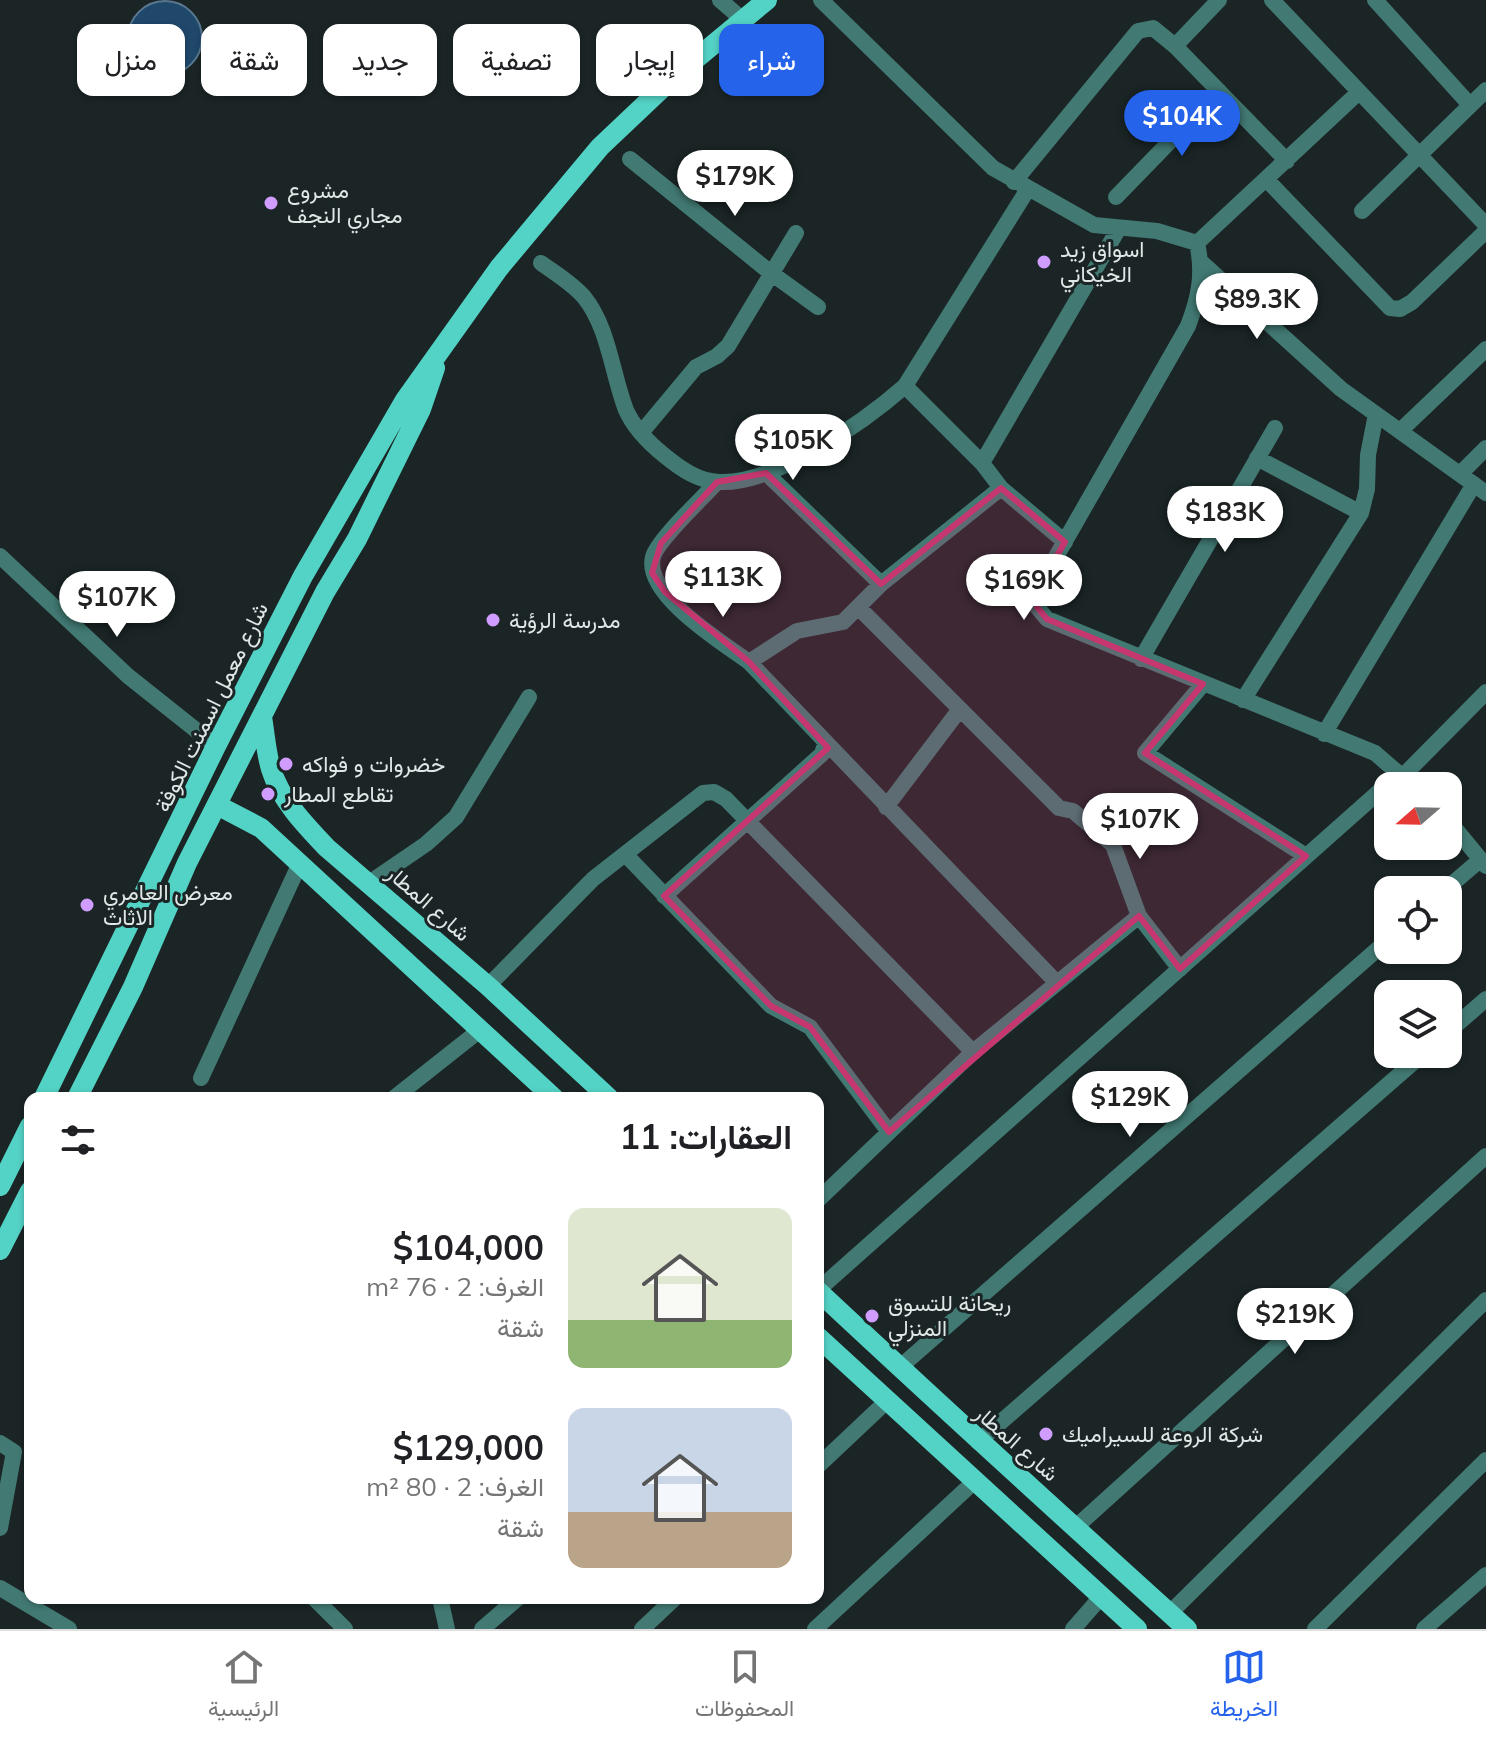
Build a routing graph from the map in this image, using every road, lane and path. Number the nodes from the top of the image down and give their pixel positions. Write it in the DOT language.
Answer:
graph roads {
  1 [pos="720,0"];
  2 [pos="767,0"];
  3 [pos="821,0"];
  4 [pos="1219,0"];
  5 [pos="1272,0"];
  6 [pos="1375,0"];
  7 [pos="743,20"];
  8 [pos="1175,46"];
  9 [pos="1486,90"];
  10 [pos="1219,91"];
  11 [pos="1359,92"];
  12 [pos="1470,105"];
  13 [pos="1419,155"];
  14 [pos="630,159"];
  15 [pos="1287,161"];
  16 [pos="1266,179"];
  17 [pos="1021,186"];
  18 [pos="1116,197"];
  19 [pos="1362,211"];
  20 [pos="1119,228"];
  21 [pos="1486,228"];
  22 [pos="796,233"];
  23 [pos="1197,243"];
  24 [pos="1201,262"];
  25 [pos="541,263"];
  26 [pos="771,273"];
  27 [pos="818,307"];
  28 [pos="442,349"];
  29 [pos="1486,349"];
  30 [pos="905,386"];
  31 [pos="1376,414"];
  32 [pos="1275,428"];
  33 [pos="1400,431"];
  34 [pos="641,433"];
  35 [pos="1486,448"];
  36 [pos="1257,458"];
  37 [pos="982,463"];
  38 [pos="766,473"];
  39 [pos="1460,474"];
  40 [pos="717,482"];
  41 [pos="1001,488"];
  42 [pos="1480,488"];
  43 [pos="1361,513"];
  44 [pos="1065,542"];
  45 [pos="0,556"];
  46 [pos="303,576"];
  47 [pos="881,584"];
  48 [pos="325,592"];
  49 [pos="858,607"];
  50 [pos="1141,659"];
  51 [pos="749,662"];
  52 [pos="1203,684"];
  53 [pos="1486,692"];
  54 [pos="529,697"];
  55 [pos="1243,700"];
  56 [pos="960,709"];
  57 [pos="262,717"];
  58 [pos="1324,734"];
  59 [pos="825,744"];
  60 [pos="216,746"];
  61 [pos="1397,772"];
  62 [pos="1412,772"];
  63 [pos="1374,803"];
  64 [pos="217,805"];
  65 [pos="886,807"];
  66 [pos="747,821"];
  67 [pos="1462,837"];
  68 [pos="625,854"];
  69 [pos="1306,856"];
  70 [pos="300,863"];
  71 [pos="1483,863"];
  72 [pos="1462,878"];
  73 [pos="369,883"];
  74 [pos="664,896"];
  75 [pos="1139,916"];
  76 [pos="1374,952"];
  77 [pos="1180,969"];
  78 [pos="1057,983"];
  79 [pos="488,986"];
  80 [pos="1486,999"];
  81 [pos="1462,1020"];
  82 [pos="480,1030"];
  83 [pos="973,1052"];
  84 [pos="1407,1068"];
  85 [pos="201,1078"];
  86 [pos="47,1092"];
  87 [pos="80,1092"];
  88 [pos="402,1092"];
  89 [pos="547,1092"];
  90 [pos="603,1092"];
  91 [pos="889,1132"];
  92 [pos="24,1138"];
  93 [pos="1486,1156"];
  94 [pos="0,1186"];
  95 [pos="824,1194"];
  96 [pos="24,1203"];
  97 [pos="0,1250"];
  98 [pos="824,1286"];
  99 [pos="824,1297"];
  100 [pos="1486,1300"];
  101 [pos="864,1334"];
  102 [pos="824,1343"];
  103 [pos="841,1358"];
  104 [pos="899,1368"];
  105 [pos="914,1382"];
  106 [pos="892,1404"];
  107 [pos="978,1442"];
  108 [pos="15,1450"];
  109 [pos="1486,1460"];
  110 [pos="824,1461"];
  111 [pos="976,1480"];
  112 [pos="1077,1526"];
  113 [pos="0,1528"];
  114 [pos="1486,1575"];
  115 [pos="0,1588"];
  116 [pos="1101,1597"];
  117 [pos="24,1602"];
  118 [pos="27,1604"];
  119 [pos="319,1604"];
  120 [pos="441,1604"];
  121 [pos="511,1604"];
  122 [pos="669,1604"];
  123 [pos="1170,1613"];
  124 [pos="337,1626"];
  125 [pos="69,1629"];
  126 [pos="447,1629"];
  127 [pos="482,1629"];
  128 [pos="642,1629"];
  129 [pos="815,1629"];
  130 [pos="1073,1629"];
  131 [pos="1137,1629"];
  132 [pos="1187,1629"];
  133 [pos="1315,1629"];
  134 [pos="1424,1629"];
  1 -- 7 [label="street"];
  2 -- 7 [label="main road, شارع معمل اسمنت الكوفة"];
  3 -- 17 [label="street"];
  4 -- 8 [label="street"];
  5 -- 11 [label="street"];
  6 -- 12 [label="street"];
  7 -- 28 [label="main road, شارع معمل اسمنت الكوفة"];
  8 -- 10 [label="street"];
  8 -- 17 [label="street"];
  9 -- 12 [label="street"];
  10 -- 15 [label="street"];
  10 -- 18 [label="street"];
  11 -- 13 [label="street"];
  11 -- 15 [label="street"];
  12 -- 13 [label="street"];
  13 -- 19 [label="street"];
  13 -- 21 [label="street"];
  14 -- 26 [label="street"];
  15 -- 16 [label="street"];
  16 -- 21 [label="street"];
  16 -- 23 [label="street"];
  17 -- 20 [label="street"];
  17 -- 30 [label="street"];
  20 -- 23 [label="street"];
  20 -- 37 [label="street"];
  22 -- 26 [label="street"];
  23 -- 24 [label="street"];
  24 -- 31 [label="street"];
  24 -- 44 [label="street"];
  25 -- 34 [label="street"];
  26 -- 27 [label="street"];
  26 -- 34 [label="street"];
  28 -- 46 [label="main road, شارع معمل اسمنت الكوفة"];
  28 -- 48 [label="main road, شارع معمل اسمنت الكوفة"];
  29 -- 33 [label="street"];
  30 -- 37 [label="street"];
  30 -- 38 [label="street"];
  31 -- 33 [label="street"];
  31 -- 43 [label="street"];
  32 -- 36 [label="street"];
  33 -- 39 [label="street"];
  34 -- 40 [label="street"];
  35 -- 39 [label="street"];
  36 -- 43 [label="street"];
  36 -- 50 [label="street"];
  37 -- 41 [label="street"];
  38 -- 40 [label="street"];
  38 -- 47 [label="street"];
  39 -- 42 [label="street"];
  40 -- 51 [label="street"];
  41 -- 44 [label="street"];
  41 -- 47 [label="street"];
  42 -- 58 [label="street"];
  43 -- 55 [label="street"];
  44 -- 50 [label="street"];
  45 -- 60 [label="street"];
  46 -- 48 [label="main road"];
  46 -- 60 [label="main road, شارع معمل اسمنت الكوفة"];
  47 -- 49 [label="street"];
  48 -- 57 [label="main road, شارع معمل اسمنت الكوفة"];
  49 -- 51 [label="street"];
  49 -- 56 [label="street"];
  50 -- 52 [label="street"];
  51 -- 59 [label="street"];
  52 -- 55 [label="street"];
  52 -- 69 [label="street"];
  53 -- 62 [label="street"];
  54 -- 73 [label="street"];
  55 -- 58 [label="street"];
  56 -- 65 [label="street"];
  56 -- 75 [label="street"];
  57 -- 64 [label="main road, شارع معمل اسمنت الكوفة"];
  57 -- 73 [label="main road, شارع المطار"];
  58 -- 61 [label="street"];
  59 -- 65 [label="street"];
  59 -- 66 [label="street"];
  60 -- 86 [label="main road, شارع معمل اسمنت الكوفة"];
  63 -- 69 [label="street"];
  64 -- 70 [label="main road"];
  64 -- 87 [label="main road, شارع معمل اسمنت الكوفة"];
  65 -- 78 [label="street"];
  66 -- 68 [label="street"];
  66 -- 74 [label="street"];
  66 -- 83 [label="street"];
  67 -- 71 [label="street"];
  68 -- 74 [label="street"];
  68 -- 79 [label="street"];
  69 -- 77 [label="street"];
  70 -- 82 [label="main road"];
  70 -- 85 [label="street"];
  71 -- 72 [label="street"];
  73 -- 79 [label="main road, شارع المطار"];
  74 -- 91 [label="street"];
  75 -- 77 [label="street"];
  75 -- 78 [label="street"];
  76 -- 104 [label="street"];
  77 -- 98 [label="street"];
  78 -- 83 [label="street"];
  79 -- 90 [label="main road, شارع المطار"];
  80 -- 81 [label="street"];
  82 -- 88 [label="street"];
  82 -- 89 [label="main road"];
  83 -- 91 [label="street"];
  84 -- 107 [label="street"];
  91 -- 95 [label="street"];
  92 -- 94 [label="main road"];
  93 -- 112 [label="street"];
  96 -- 97 [label="main road"];
  99 -- 101 [label="main road, شارع المطار"];
  100 -- 123 [label="street"];
  101 -- 103 [label="main road"];
  101 -- 104 [label="main road, شارع المطار"];
  102 -- 103 [label="main road"];
  103 -- 106 [label="main road"];
  104 -- 105 [label="main road, شارع المطار"];
  105 -- 106 [label="main road"];
  105 -- 107 [label="main road, شارع المطار"];
  106 -- 110 [label="street"];
  106 -- 111 [label="main road"];
  107 -- 112 [label="main road, شارع المطار"];
  108 -- 113 [label="street"];
  109 -- 133 [label="street"];
  111 -- 116 [label="main road"];
  111 -- 129 [label="street"];
  112 -- 123 [label="main road, شارع المطار"];
  114 -- 134 [label="street"];
  115 -- 117 [label="street"];
  116 -- 130 [label="street"];
  116 -- 131 [label="main road"];
  118 -- 125 [label="street"];
  119 -- 124 [label="street"];
  120 -- 126 [label="street"];
  121 -- 127 [label="street"];
  122 -- 128 [label="street"];
  123 -- 132 [label="main road, شارع المطار"];
}
